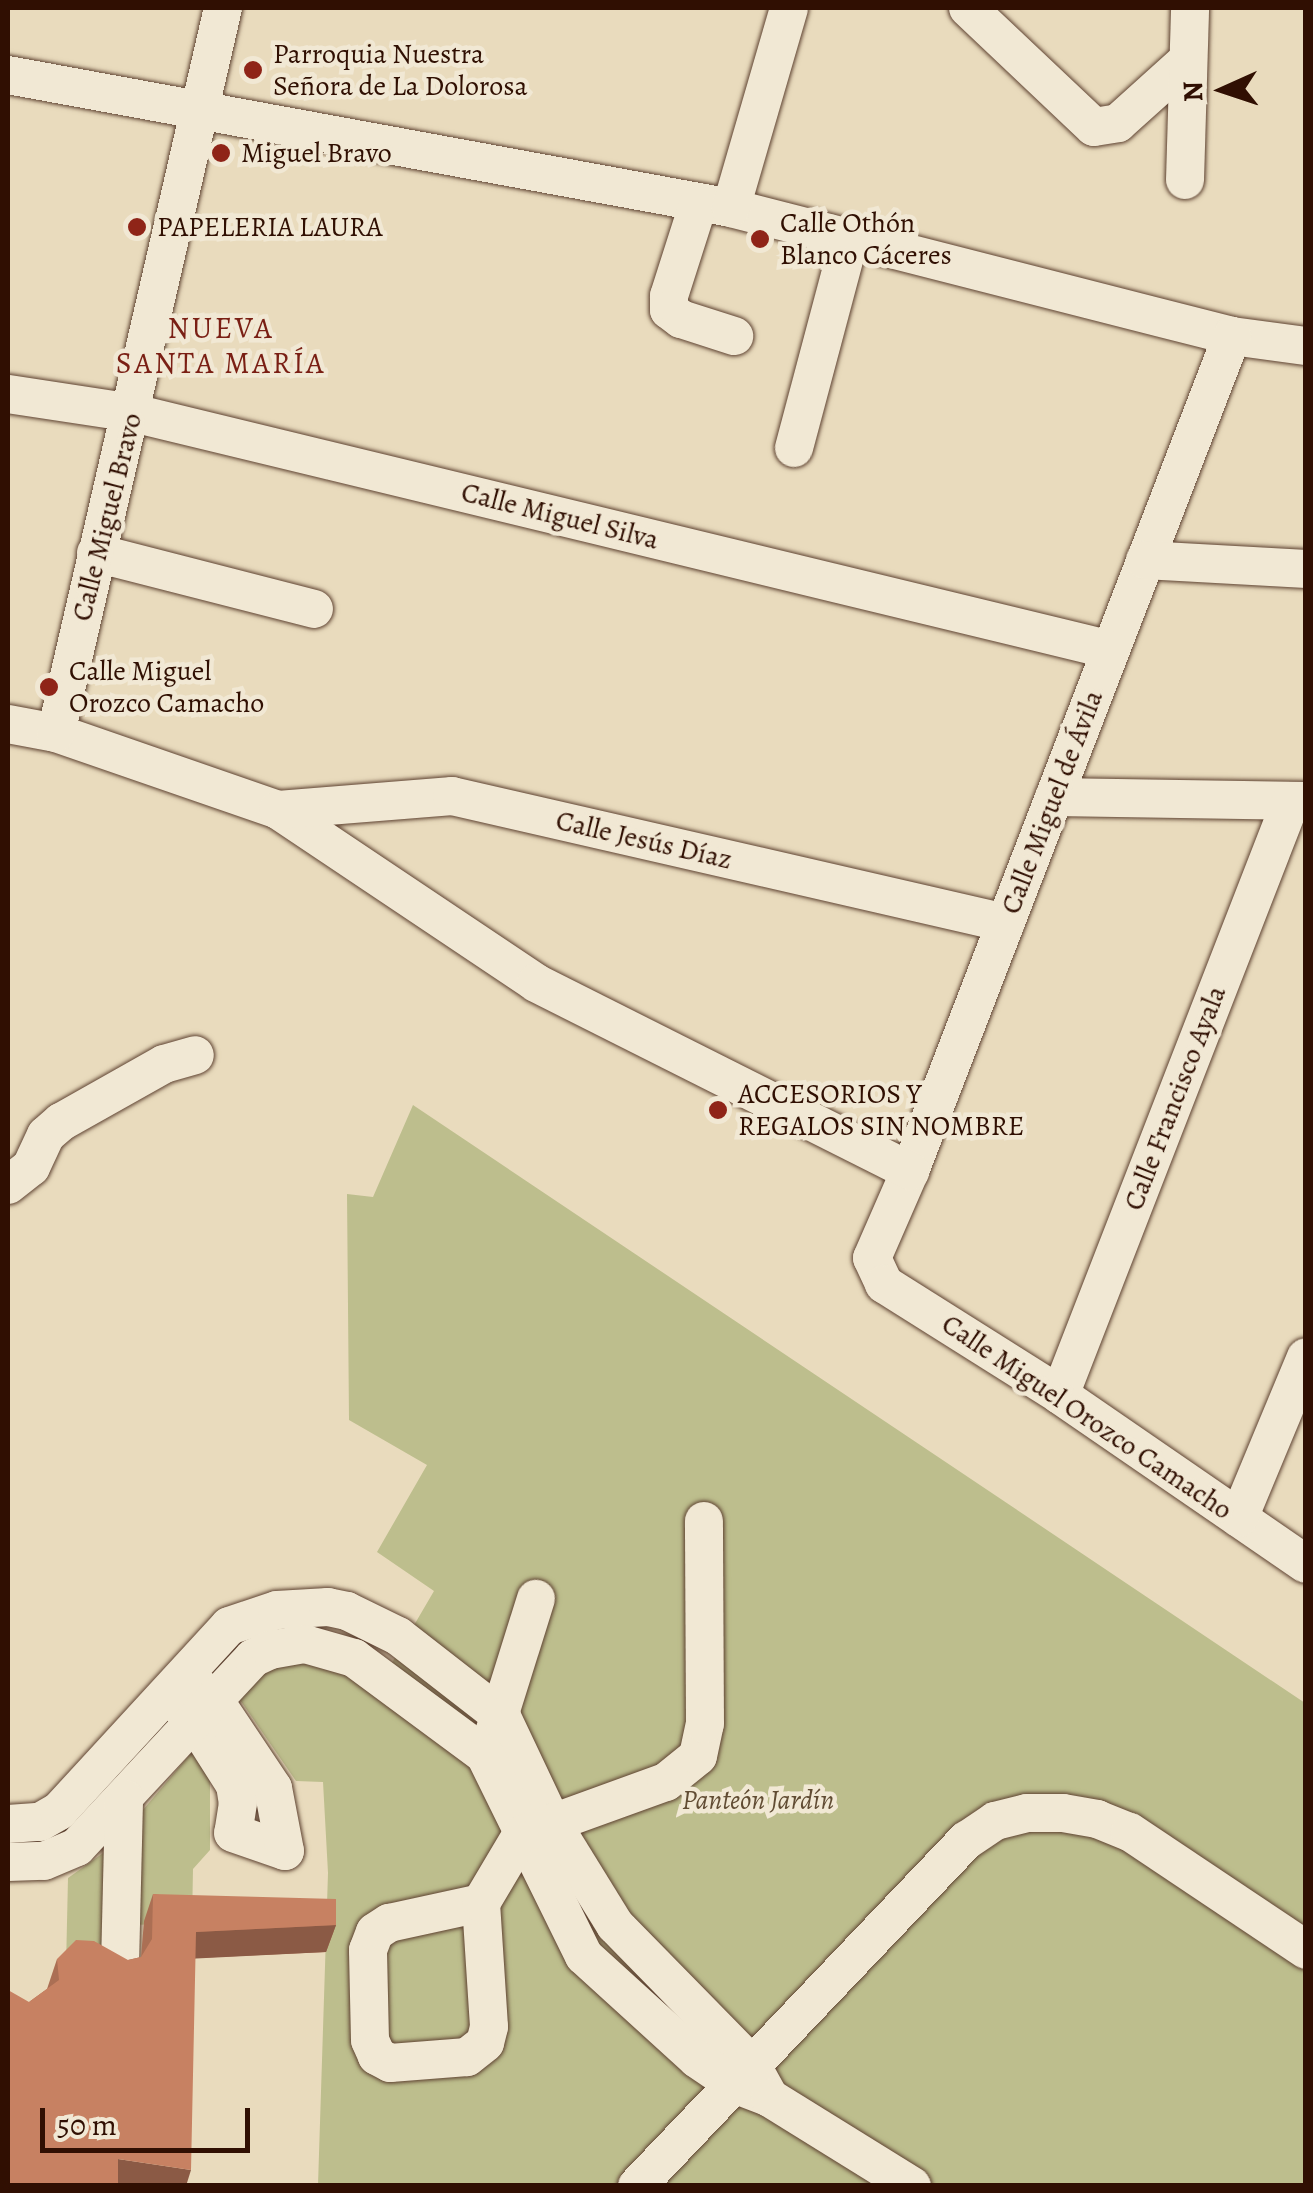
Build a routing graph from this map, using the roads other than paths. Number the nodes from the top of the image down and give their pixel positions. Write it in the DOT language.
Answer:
graph roads {
  1 [pos="224,8"];
  2 [pos="789,8"];
  3 [pos="1190,8"];
  4 [pos="991,15"];
  5 [pos="1188,60"];
  6 [pos="8,75"];
  7 [pos="199,112"];
  8 [pos="1184,180"];
  9 [pos="715,205"];
  10 [pos="850,238"];
  11 [pos="734,336"];
  12 [pos="1232,336"];
  13 [pos="1306,346"];
  14 [pos="8,394"];
  15 [pos="133,412"];
  16 [pos="794,448"];
  17 [pos="96,553"];
  18 [pos="1146,560"];
  19 [pos="1306,569"];
  20 [pos="314,609"];
  21 [pos="1111,650"];
  22 [pos="8,724"];
  23 [pos="56,733"];
  24 [pos="1054,797"];
  25 [pos="1298,801"];
  26 [pos="278,810"];
  27 [pos="1006,923"];
  28 [pos="195,1056"];
  29 [pos="910,1171"];
  30 [pos="8,1185"];
  31 [pos="873,1267"];
  32 [pos="1306,1357"];
  33 [pos="1060,1395"];
  34 [pos="1239,1518"];
  35 [pos="704,1521"];
  36 [pos="1306,1564"];
  37 [pos="536,1600"];
  38 [pos="174,1682"];
  39 [pos="204,1711"];
  40 [pos="502,1717"];
  41 [pos="485,1755"];
  42 [pos="124,1798"];
  43 [pos="8,1824"];
  44 [pos="537,1829"];
  45 [pos="8,1862"];
  46 [pos="481,1902"];
  47 [pos="1306,1950"];
  48 [pos="120,1965"];
  49 [pos="742,2074"];
  50 [pos="637,2186"];
  51 [pos="912,2186"];
  1 -- 7 [label="street, Calle Miguel Bravo"];
  2 -- 9 [label="street"];
  3 -- 5 [label="street"];
  4 -- 5 [label="street"];
  5 -- 8 [label="street"];
  6 -- 7 [label="street"];
  7 -- 9 [label="street"];
  7 -- 15 [label="street, Calle Miguel Bravo"];
  9 -- 10 [label="street"];
  9 -- 11 [label="street"];
  10 -- 12 [label="street"];
  10 -- 16 [label="street"];
  12 -- 13 [label="street"];
  12 -- 18 [label="street, Calle Miguel de Ávila"];
  14 -- 15 [label="street, Calle Miguel Silva"];
  15 -- 17 [label="street, Calle Miguel Bravo"];
  15 -- 21 [label="street, Calle Miguel Silva"];
  17 -- 20 [label="street"];
  17 -- 23 [label="street, Calle Miguel Bravo"];
  18 -- 19 [label="street"];
  18 -- 21 [label="street, Calle Miguel de Ávila"];
  21 -- 24 [label="street, Calle Miguel de Ávila"];
  22 -- 23 [label="street"];
  23 -- 26 [label="street"];
  24 -- 25 [label="street"];
  24 -- 27 [label="street, Calle Miguel de Ávila"];
  25 -- 33 [label="street, Calle Francisco Ayala"];
  26 -- 27 [label="street, Calle Jesús Díaz"];
  26 -- 29 [label="street"];
  27 -- 29 [label="street, Calle Miguel de Ávila"];
  28 -- 30 [label="street"];
  29 -- 31 [label="street, Calle Miguel de Ávila"];
  31 -- 33 [label="street, Calle Miguel Orozco Camacho"];
  32 -- 34 [label="street"];
  33 -- 34 [label="street, Calle Miguel Orozco Camacho"];
  34 -- 36 [label="street, Calle Miguel Orozco Camacho"];
  35 -- 44 [label="street"];
  37 -- 40 [label="street"];
  38 -- 39 [label="street"];
  38 -- 40 [label="street"];
  38 -- 43 [label="street"];
  39 -- 39 [label="street"];
  39 -- 41 [label="street"];
  39 -- 42 [label="street"];
  40 -- 41 [label="street"];
  40 -- 44 [label="street"];
  41 -- 44 [label="street"];
  42 -- 45 [label="street"];
  42 -- 48 [label="street"];
  44 -- 46 [label="street"];
  44 -- 49 [label="street"];
  46 -- 46 [label="street"];
  47 -- 49 [label="street"];
  49 -- 50 [label="street"];
  49 -- 51 [label="street"];
}
